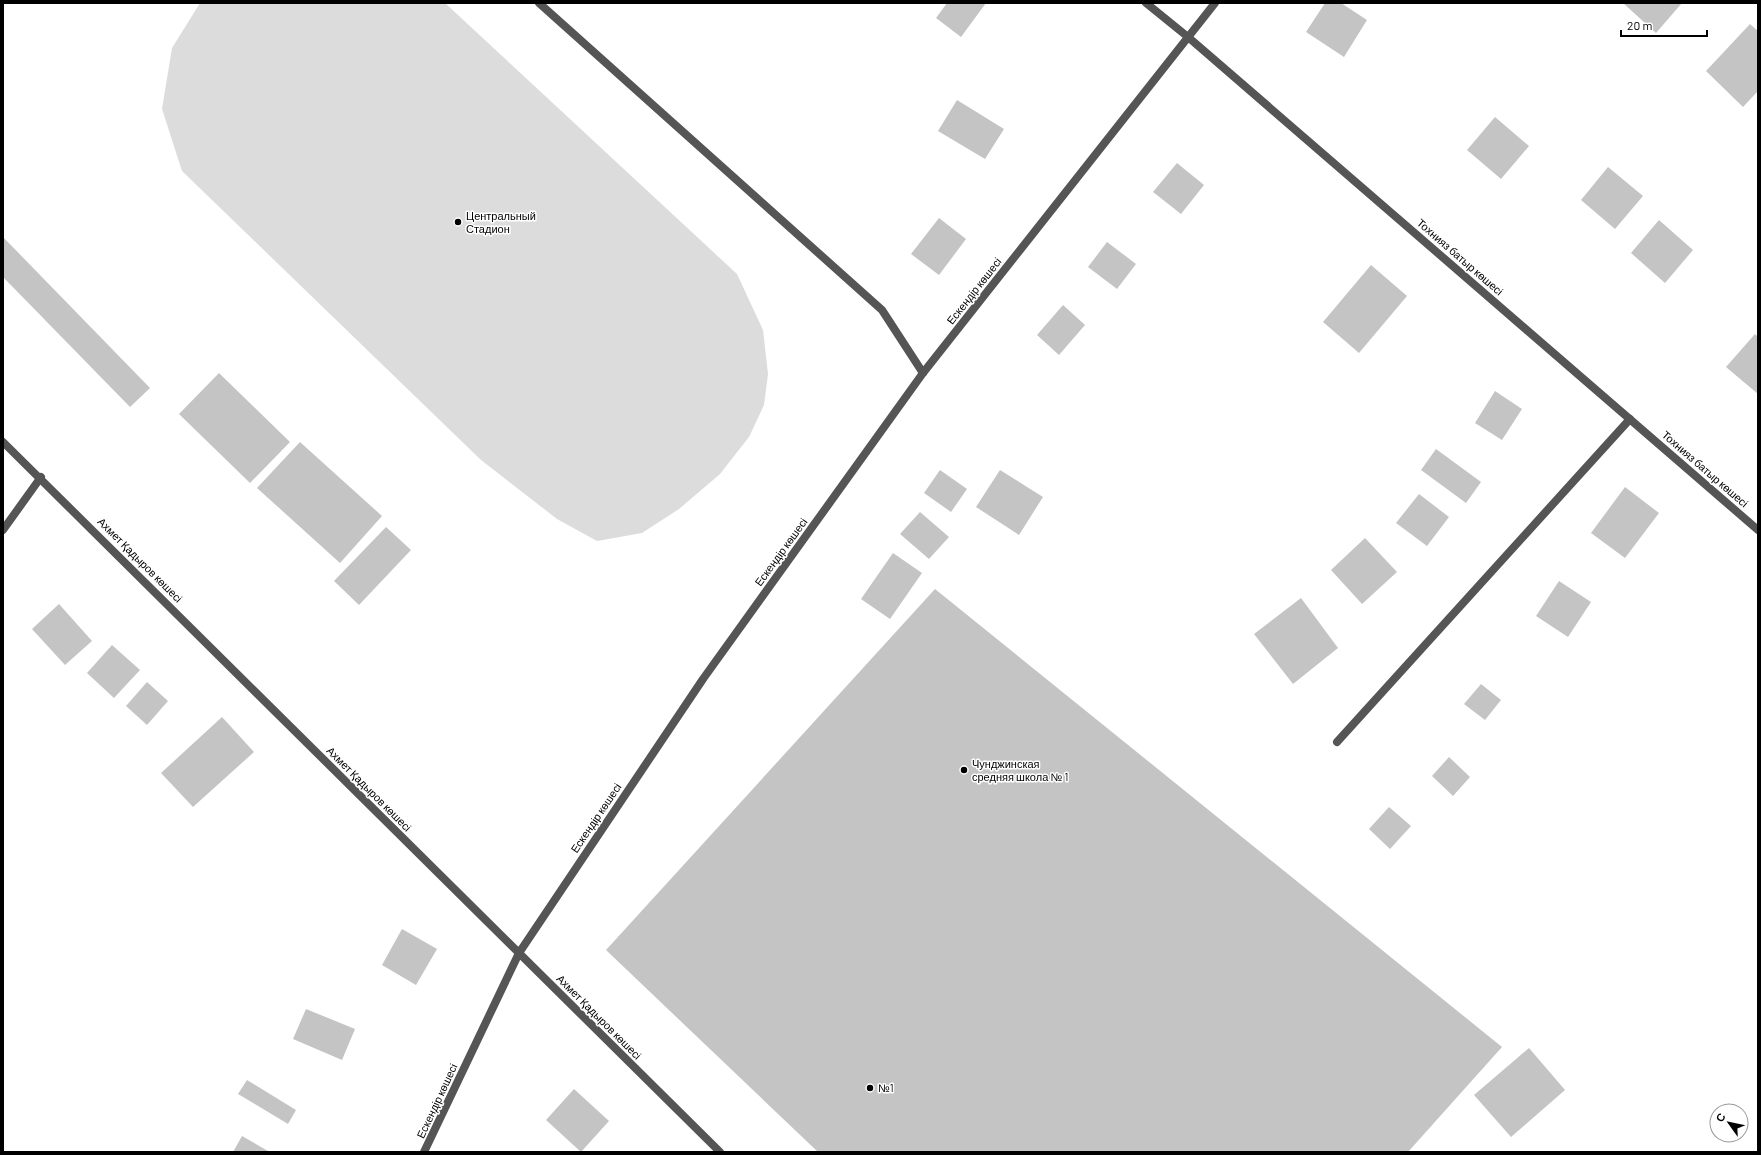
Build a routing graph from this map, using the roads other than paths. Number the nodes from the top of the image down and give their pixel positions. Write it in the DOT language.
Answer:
graph roads {
  1 [pos="539,3"];
  2 [pos="1146,3"];
  3 [pos="1215,3"];
  4 [pos="1188,37"];
  5 [pos="923,373"];
  6 [pos="1630,419"];
  7 [pos="3,442"];
  8 [pos="41,477"];
  9 [pos="3,530"];
  10 [pos="1758,530"];
  11 [pos="1337,742"];
  12 [pos="519,953"];
  13 [pos="424,1152"];
  14 [pos="720,1152"];
  1 -- 5 [label="street"];
  2 -- 4 [label="street, Тохнияз батыр көшесі"];
  3 -- 4 [label="street, Ескендір көшесі"];
  4 -- 5 [label="street, Ескендір көшесі"];
  4 -- 6 [label="street, Тохнияз батыр көшесі"];
  5 -- 12 [label="street, Ескендір көшесі"];
  6 -- 10 [label="street, Тохнияз батыр көшесі"];
  6 -- 11 [label="street"];
  7 -- 8 [label="street, Ахмет Қадыров көшесі"];
  8 -- 9 [label="street"];
  8 -- 12 [label="street, Ахмет Қадыров көшесі"];
  12 -- 13 [label="street, Ескендір көшесі"];
  12 -- 14 [label="street, Ахмет Қадыров көшесі"];
}
